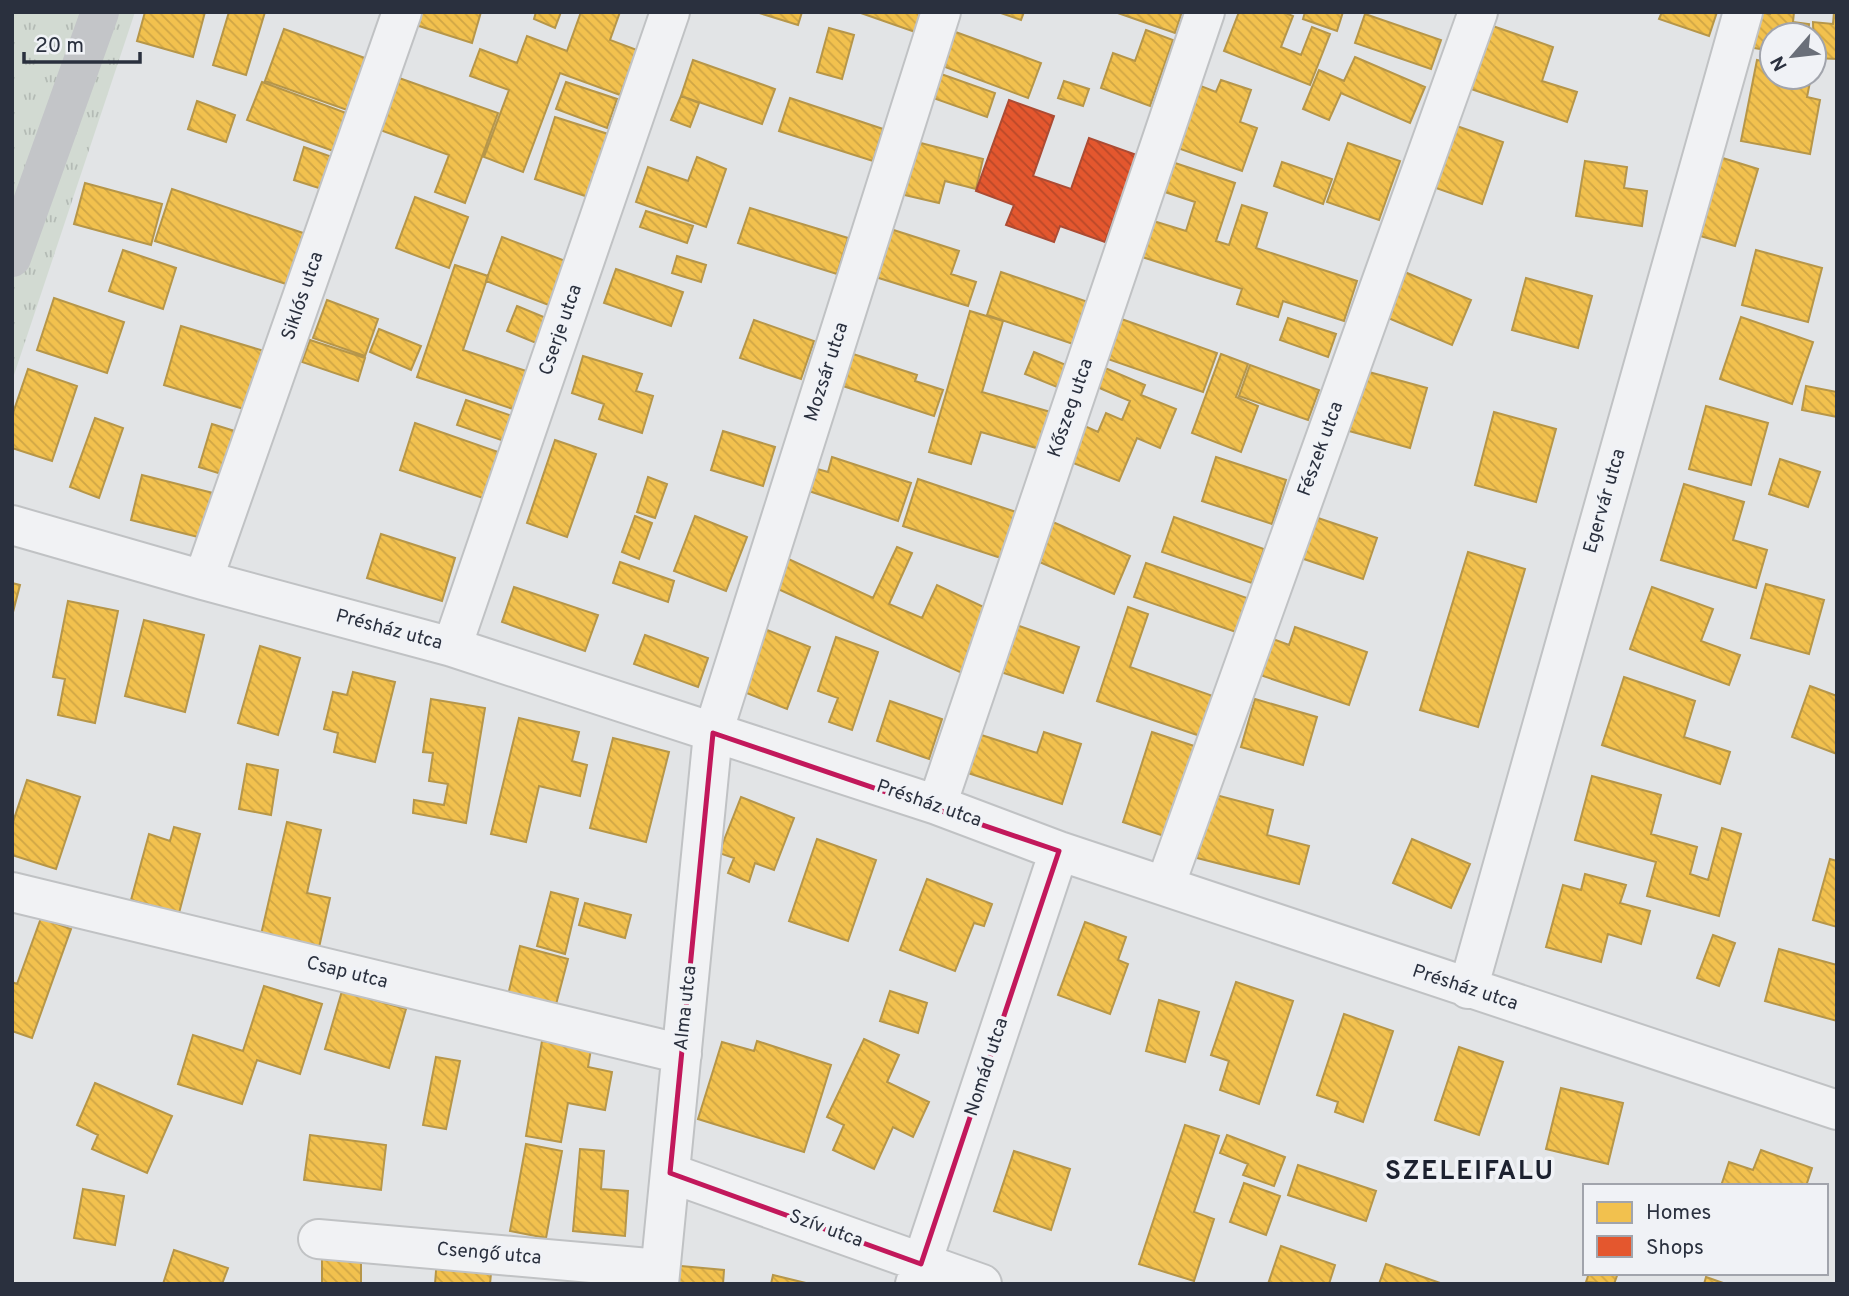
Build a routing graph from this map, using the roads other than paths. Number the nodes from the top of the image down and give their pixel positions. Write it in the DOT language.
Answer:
graph roads {
  1 [pos="100,12"];
  2 [pos="402,12"];
  3 [pos="670,12"];
  4 [pos="941,12"];
  5 [pos="1205,12"];
  6 [pos="1478,12"];
  7 [pos="1743,12"];
  8 [pos="12,258"];
  9 [pos="12,525"];
  10 [pos="204,580"];
  11 [pos="452,647"];
  12 [pos="713,733"];
  13 [pos="937,805"];
  14 [pos="1059,851"];
  15 [pos="1165,886"];
  16 [pos="12,892"];
  17 [pos="1468,989"];
  18 [pos="681,1054"];
  19 [pos="1837,1110"];
  20 [pos="670,1173"];
  21 [pos="318,1240"];
  22 [pos="918,1274"];
  23 [pos="659,1276"];
  24 [pos="982,1284"];
  1 -- 8 [label="street"];
  2 -- 10 [label="street, Siklós utca"];
  3 -- 11 [label="street, Cserje utca"];
  4 -- 12 [label="street, Mozsár utca"];
  5 -- 13 [label="street, Kőszeg utca"];
  6 -- 15 [label="street, Fészek utca"];
  7 -- 17 [label="street, Egervár utca"];
  9 -- 10 [label="street, Présház utca"];
  10 -- 11 [label="street, Présház utca"];
  11 -- 12 [label="street, Présház utca"];
  12 -- 13 [label="street, Présház utca"];
  12 -- 18 [label="street, Alma utca"];
  13 -- 14 [label="street, Présház utca"];
  14 -- 15 [label="street, Présház utca"];
  14 -- 22 [label="street, Nomád utca"];
  15 -- 17 [label="street, Présház utca"];
  16 -- 18 [label="street, Csap utca"];
  17 -- 19 [label="street, Présház utca"];
  18 -- 20 [label="street, Alma utca"];
  20 -- 22 [label="street, Szív utca"];
  20 -- 23 [label="street, Alma utca"];
  21 -- 23 [label="street, Csengő utca"];
  22 -- 24 [label="street, Szív utca"];
}
